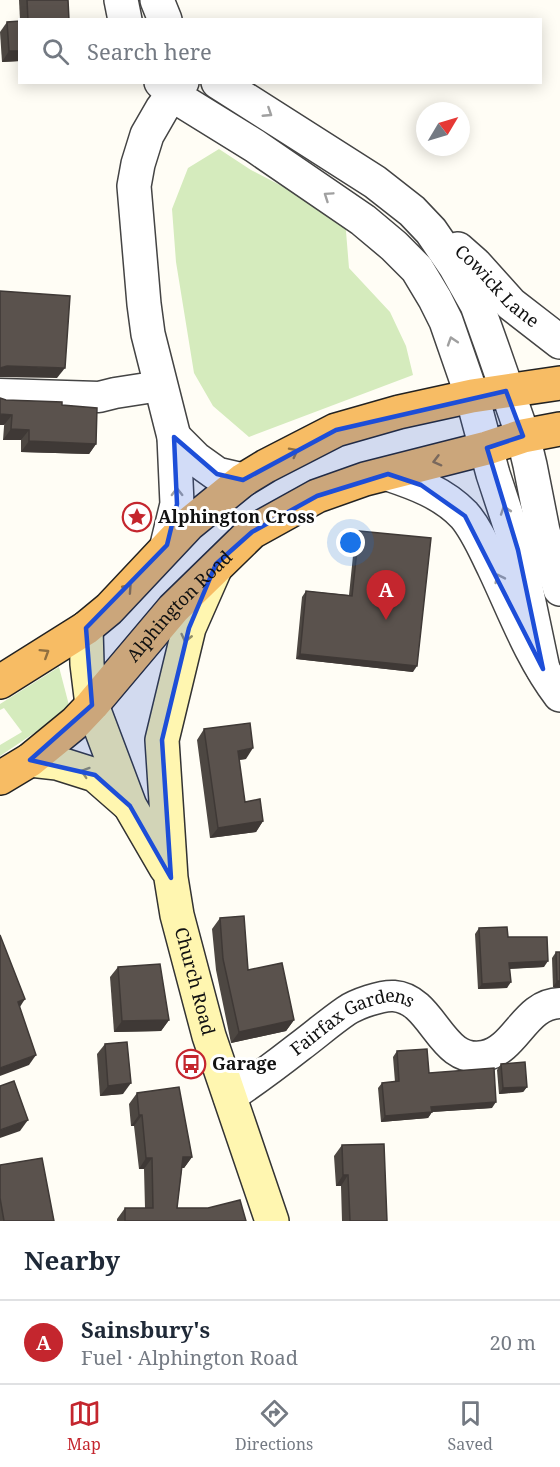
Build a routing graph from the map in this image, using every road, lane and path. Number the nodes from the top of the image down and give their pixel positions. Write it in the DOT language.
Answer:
graph roads {
  1 [pos="121,0"];
  2 [pos="157,0"];
  3 [pos="125,18"];
  4 [pos="164,18"];
  5 [pos="221,84"];
  6 [pos="172,86"];
  7 [pos="431,231"];
  8 [pos="560,342"];
  9 [pos="560,383"];
  10 [pos="160,386"];
  11 [pos="506,391"];
  12 [pos="0,394"];
  13 [pos="472,396"];
  14 [pos="560,429"];
  15 [pos="523,436"];
  16 [pos="174,437"];
  17 [pos="487,448"];
  18 [pos="388,474"];
  19 [pos="243,480"];
  20 [pos="560,491"];
  21 [pos="543,531"];
  22 [pos="167,545"];
  23 [pos="216,564"];
  24 [pos="560,589"];
  25 [pos="86,628"];
  26 [pos="0,682"];
  27 [pos="551,682"];
  28 [pos="92,705"];
  29 [pos="30,760"];
  30 [pos="0,778"];
  31 [pos="130,806"];
  32 [pos="171,878"];
  33 [pos="560,1003"];
  34 [pos="229,1098"];
  35 [pos="272,1221"];
  1 -- 3 [label="street"];
  2 -- 4 [label="street"];
  5 -- 7 [label="street, one-way"];
  6 -- 10 [label="street"];
  13 -- 6 [label="street, one-way"];
  7 -- 8 [label="street, Cowick Lane"];
  7 -- 11 [label="street"];
  9 -- 11 [label="highway"];
  10 -- 12 [label="street"];
  10 -- 16 [label="street"];
  11 -- 13 [label="highway"];
  11 -- 15 [label="street"];
  13 -- 17 [label="street"];
  19 -- 13 [label="highway, one-way"];
  14 -- 15 [label="highway, Alphington Road"];
  15 -- 17 [label="highway, Alphington Road"];
  15 -- 21 [label="street"];
  16 -- 19 [label="street"];
  22 -- 16 [label="street, one-way"];
  17 -- 18 [label="highway, Alphington Road, one-way"];
  27 -- 17 [label="street, one-way"];
  18 -- 23 [label="highway, Alphington Road"];
  27 -- 18 [label="street, one-way"];
  19 -- 22 [label="highway"];
  20 -- 21 [label="street"];
  21 -- 24 [label="street"];
  25 -- 22 [label="highway, one-way"];
  23 -- 28 [label="highway, Alphington Road"];
  23 -- 32 [label="main road, Church Road, one-way"];
  26 -- 25 [label="highway, one-way"];
  25 -- 28 [label="main road, Church Road"];
  28 -- 29 [label="highway, Alphington Road"];
  28 -- 31 [label="main road, Church Road"];
  29 -- 30 [label="highway, Alphington Road"];
  31 -- 29 [label="main road, one-way"];
  31 -- 32 [label="main road, Church Road"];
  32 -- 34 [label="main road, Church Road"];
  33 -- 34 [label="street, Fairfax Gardens"];
  34 -- 35 [label="main road, Church Road"];
}
